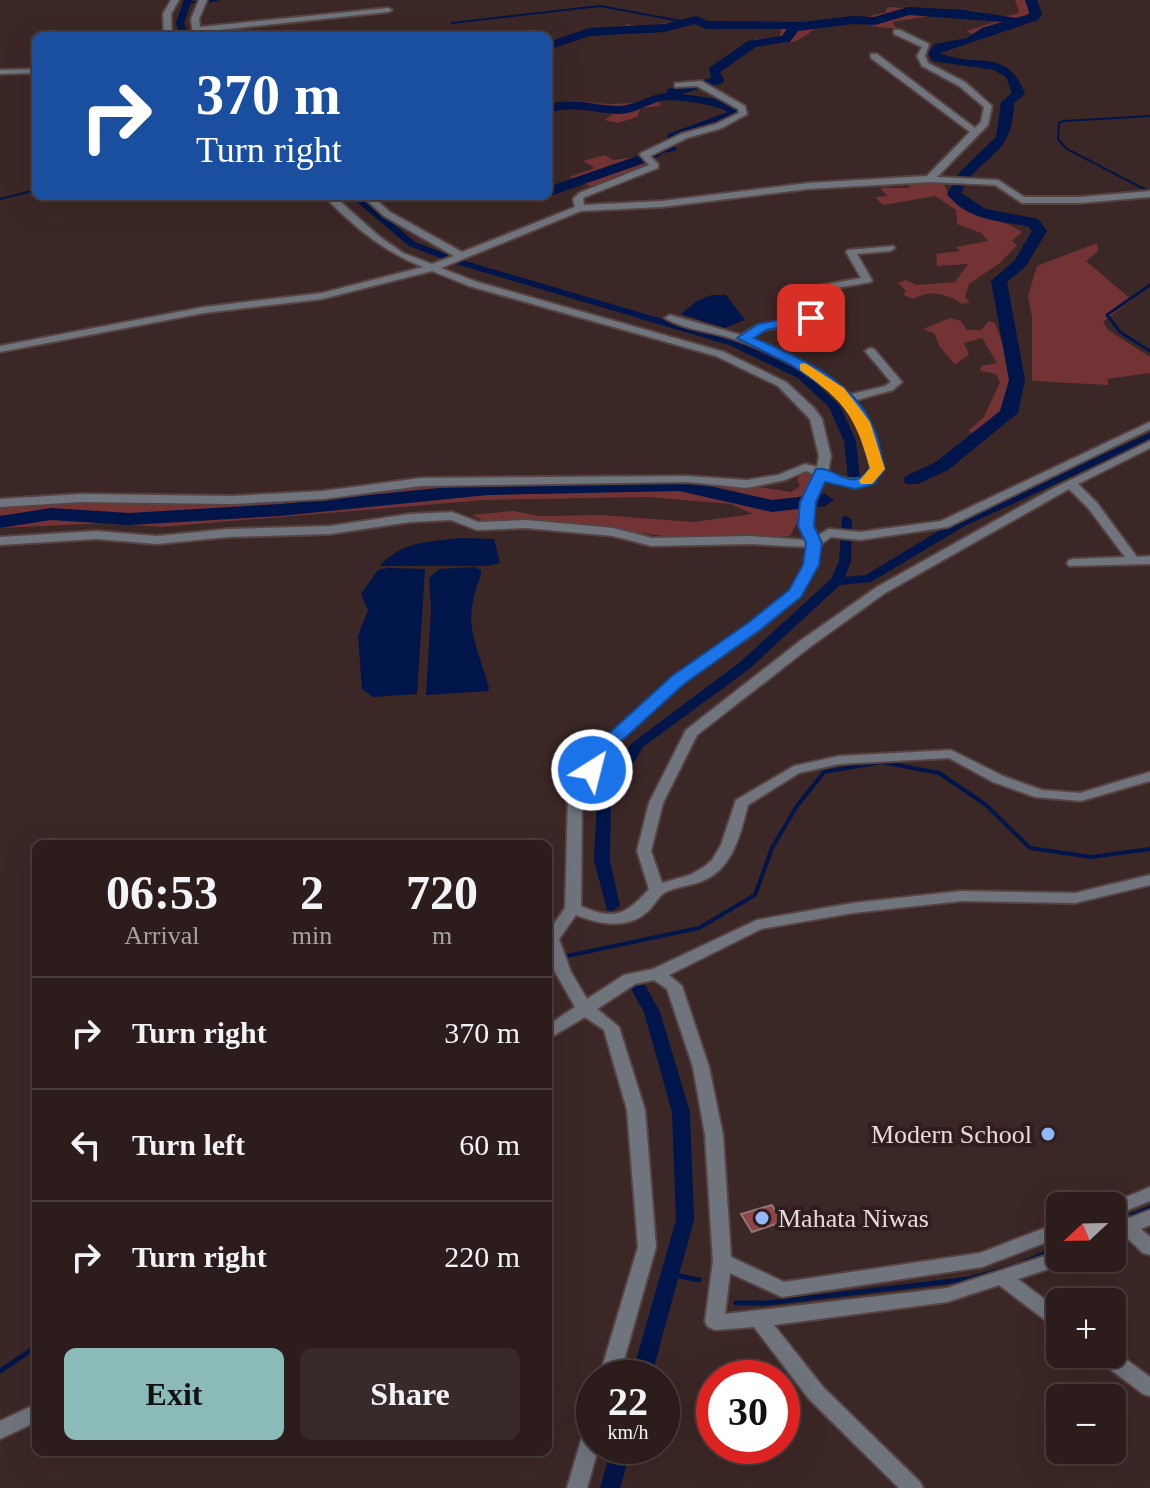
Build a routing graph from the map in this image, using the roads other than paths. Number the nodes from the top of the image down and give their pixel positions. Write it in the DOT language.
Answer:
graph roads {
  1 [pos="175,0"];
  2 [pos="203,0"];
  3 [pos="388,10"];
  4 [pos="168,32"];
  5 [pos="197,32"];
  6 [pos="205,32"];
  7 [pos="897,32"];
  8 [pos="874,56"];
  9 [pos="32,71"];
  10 [pos="0,72"];
  11 [pos="678,85"];
  12 [pos="975,132"];
  13 [pos="930,179"];
  14 [pos="1150,194"];
  15 [pos="333,200"];
  16 [pos="371,200"];
  17 [pos="580,208"];
  18 [pos="890,248"];
  19 [pos="458,258"];
  20 [pos="436,267"];
  21 [pos="670,318"];
  22 [pos="744,338"];
  23 [pos="0,349"];
  24 [pos="870,351"];
  25 [pos="847,399"];
  26 [pos="1150,425"];
  27 [pos="1150,444"];
  28 [pos="822,472"];
  29 [pos="1071,484"];
  30 [pos="0,503"];
  31 [pos="0,541"];
  32 [pos="814,543"];
  33 [pos="1133,560"];
  34 [pos="1150,560"];
  35 [pos="1073,563"];
  36 [pos="1150,776"];
  37 [pos="1150,880"];
  38 [pos="657,890"];
  39 [pos="573,908"];
  40 [pos="552,936"];
  41 [pos="552,944"];
  42 [pos="657,974"];
  43 [pos="584,1008"];
  44 [pos="552,1030"];
  45 [pos="1150,1194"];
  46 [pos="1126,1213"];
  47 [pos="1150,1217"];
  48 [pos="1126,1220"];
  49 [pos="1126,1229"];
  50 [pos="1046,1235"];
  51 [pos="1150,1248"];
  52 [pos="722,1261"];
  53 [pos="1046,1263"];
  54 [pos="1004,1279"];
  55 [pos="1046,1310"];
  56 [pos="759,1319"];
  57 [pos="614,1360"];
  58 [pos="1124,1368"];
  59 [pos="1150,1388"];
  60 [pos="32,1414"];
  61 [pos="0,1431"];
  62 [pos="584,1464"];
  63 [pos="577,1488"];
  64 [pos="913,1488"];
  1 -- 4 [label="street"];
  2 -- 5 [label="street"];
  3 -- 6 [label="street"];
  7 -- 12 [label="street"];
  8 -- 12 [label="street"];
  9 -- 10 [label="street"];
  11 -- 17 [label="street"];
  12 -- 13 [label="street"];
  13 -- 14 [label="street"];
  13 -- 17 [label="street"];
  15 -- 20 [label="street"];
  16 -- 19 [label="street"];
  17 -- 19 [label="street"];
  18 -- 22 [label="street"];
  19 -- 20 [label="street"];
  20 -- 23 [label="street"];
  20 -- 28 [label="street"];
  21 -- 22 [label="street"];
  22 -- 25 [label="street"];
  24 -- 25 [label="street"];
  25 -- 28 [label="street"];
  26 -- 32 [label="street"];
  27 -- 29 [label="street"];
  28 -- 30 [label="street"];
  28 -- 32 [label="street"];
  29 -- 33 [label="street"];
  29 -- 38 [label="street"];
  31 -- 32 [label="street"];
  32 -- 39 [label="street"];
  33 -- 34 [label="street"];
  33 -- 35 [label="street"];
  36 -- 38 [label="street"];
  37 -- 42 [label="street"];
  38 -- 39 [label="street"];
  39 -- 40 [label="street"];
  41 -- 43 [label="street"];
  42 -- 43 [label="street"];
  42 -- 52 [label="street"];
  43 -- 44 [label="street"];
  43 -- 57 [label="street"];
  45 -- 46 [label="street"];
  47 -- 48 [label="street"];
  49 -- 51 [label="street"];
  50 -- 52 [label="street"];
  52 -- 56 [label="street"];
  53 -- 54 [label="street"];
  54 -- 55 [label="street"];
  54 -- 56 [label="street"];
  56 -- 64 [label="street"];
  58 -- 59 [label="street"];
  60 -- 61 [label="street"];
  62 -- 63 [label="street"];
}
